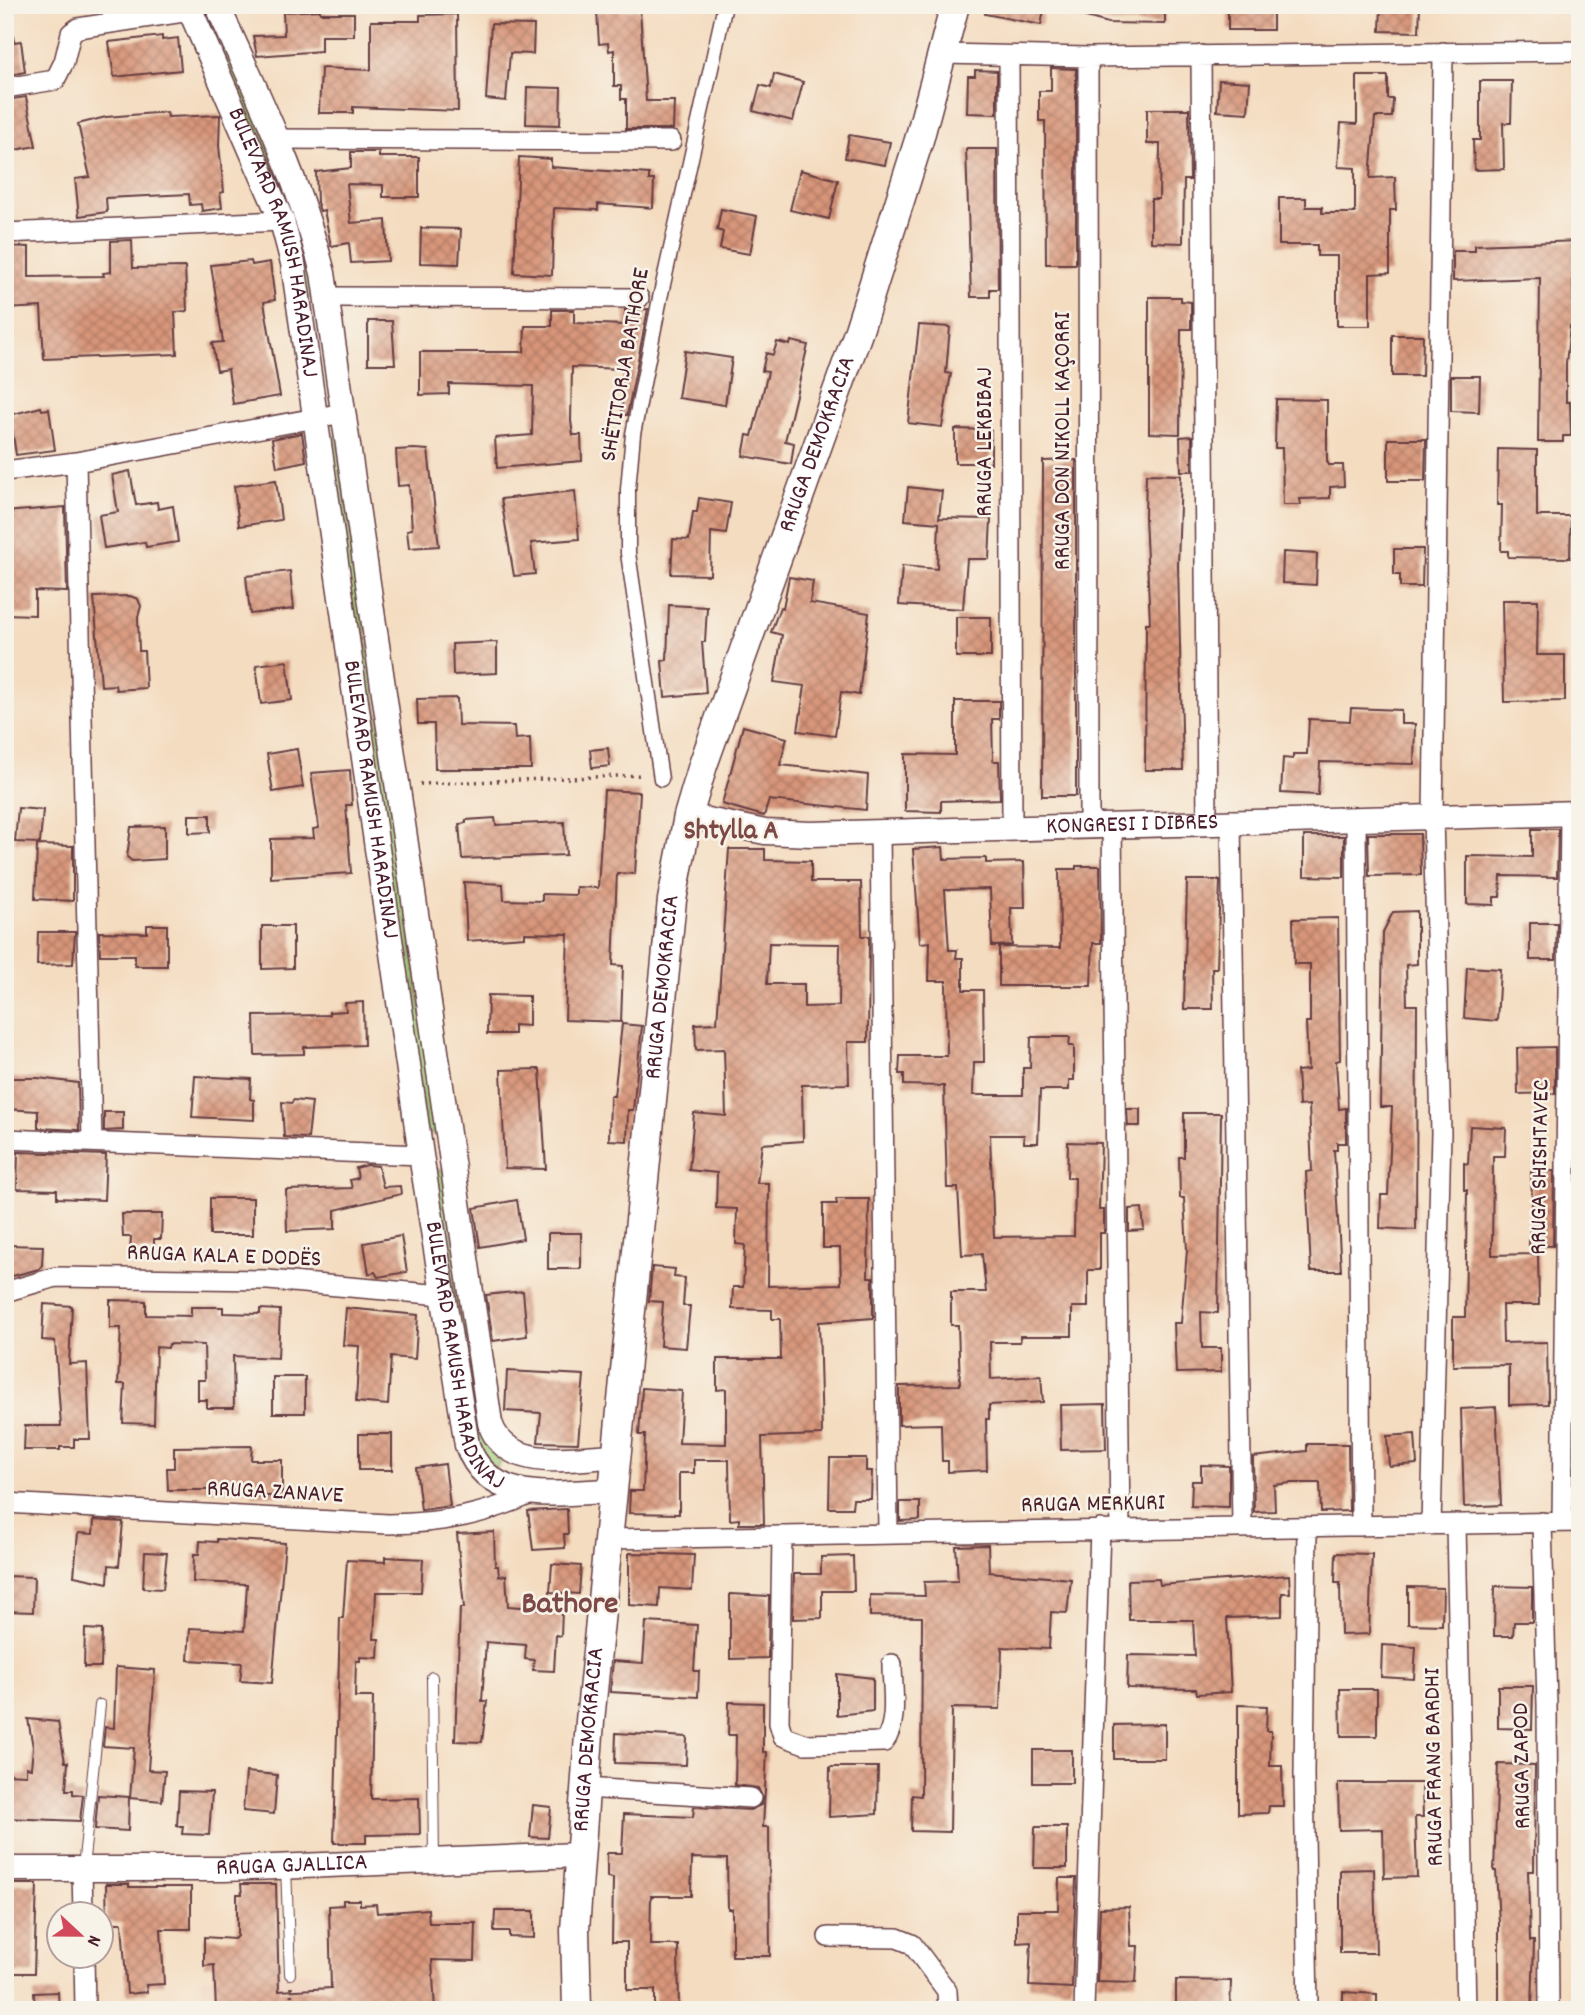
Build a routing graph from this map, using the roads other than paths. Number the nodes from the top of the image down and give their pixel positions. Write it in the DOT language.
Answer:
graph roads {
  1 [pos="217,5"];
  2 [pos="725,5"];
  3 [pos="955,5"];
  4 [pos="189,8"];
  5 [pos="1580,51"];
  6 [pos="1443,52"];
  7 [pos="942,54"];
  8 [pos="1201,55"];
  9 [pos="1009,56"];
  10 [pos="1088,57"];
  11 [pos="5,88"];
  12 [pos="276,139"];
  13 [pos="671,141"];
  14 [pos="282,221"];
  15 [pos="5,233"];
  16 [pos="327,297"];
  17 [pos="639,298"];
  18 [pos="343,413"];
  19 [pos="317,417"];
  20 [pos="76,463"];
  21 [pos="5,471"];
  22 [pos="661,779"];
  23 [pos="1575,813"];
  24 [pos="688,816"];
  25 [pos="1433,816"];
  26 [pos="1356,818"];
  27 [pos="1219,821"];
  28 [pos="1100,824"];
  29 [pos="1012,827"];
  30 [pos="880,831"];
  31 [pos="5,1139"];
  32 [pos="92,1142"];
  33 [pos="421,1155"];
  34 [pos="451,1157"];
  35 [pos="5,1292"];
  36 [pos="443,1295"];
  37 [pos="615,1456"];
  38 [pos="537,1457"];
  39 [pos="611,1491"];
  40 [pos="536,1492"];
  41 [pos="5,1503"];
  42 [pos="1542,1522"];
  43 [pos="1571,1522"];
  44 [pos="1456,1524"];
  45 [pos="1431,1525"];
  46 [pos="1242,1526"];
  47 [pos="1361,1526"];
  48 [pos="1307,1527"];
  49 [pos="1110,1529"];
  50 [pos="888,1534"];
  51 [pos="782,1536"];
  52 [pos="608,1539"];
  53 [pos="892,1664"];
  54 [pos="432,1676"];
  55 [pos="100,1705"];
  56 [pos="584,1788"];
  57 [pos="751,1798"];
  58 [pos="579,1856"];
  59 [pos="434,1861"];
  60 [pos="286,1867"];
  61 [pos="5,1869"];
  62 [pos="82,1871"];
  63 [pos="83,1899"];
  64 [pos="828,1937"];
  65 [pos="84,1969"];
  66 [pos="290,1974"];
  67 [pos="85,2010"];
  68 [pos="577,2010"];
  69 [pos="948,2010"];
  70 [pos="1084,2010"];
  71 [pos="1308,2010"];
  72 [pos="1466,2010"];
  73 [pos="1549,2010"];
  1 -- 12 [label="street, BULEVARD RAMUSH HARADINAJ"];
  2 -- 22 [label="street, SHËTITORJA BATHORE"];
  3 -- 7 [label="main road, RRUGA DEMOKRACIA"];
  4 -- 11 [label="street"];
  4 -- 14 [label="street, BULEVARD RAMUSH HARADINAJ"];
  5 -- 6 [label="street"];
  6 -- 8 [label="street"];
  6 -- 25 [label="street"];
  7 -- 9 [label="street"];
  7 -- 24 [label="main road, RRUGA DEMOKRACIA"];
  8 -- 10 [label="street"];
  8 -- 27 [label="street"];
  9 -- 10 [label="street"];
  9 -- 29 [label="street, RRUGA LEKBIBAJ"];
  10 -- 28 [label="street, RRUGA DON NIKOLL KAÇORRI"];
  12 -- 13 [label="street"];
  12 -- 16 [label="street, BULEVARD RAMUSH HARADINAJ"];
  14 -- 15 [label="street"];
  14 -- 19 [label="street, BULEVARD RAMUSH HARADINAJ"];
  16 -- 17 [label="street"];
  16 -- 18 [label="street, BULEVARD RAMUSH HARADINAJ"];
  18 -- 19 [label="street"];
  18 -- 34 [label="street, BULEVARD RAMUSH HARADINAJ"];
  19 -- 20 [label="street"];
  19 -- 33 [label="street, BULEVARD RAMUSH HARADINAJ"];
  20 -- 21 [label="street"];
  20 -- 32 [label="street"];
  23 -- 25 [label="street, KONGRESI I DIBRES"];
  23 -- 43 [label="street, RRUGA SHISHTAVEC"];
  24 -- 30 [label="street, KONGRESI I DIBRES"];
  24 -- 37 [label="main road, RRUGA DEMOKRACIA"];
  25 -- 26 [label="street, KONGRESI I DIBRES"];
  25 -- 45 [label="street"];
  26 -- 27 [label="street, KONGRESI I DIBRES"];
  26 -- 47 [label="street"];
  27 -- 28 [label="street, KONGRESI I DIBRES"];
  27 -- 46 [label="street"];
  28 -- 29 [label="street, KONGRESI I DIBRES"];
  28 -- 49 [label="street, RRUGA DON NIKOLL KAÇORRI"];
  29 -- 30 [label="street, KONGRESI I DIBRES"];
  30 -- 50 [label="street"];
  31 -- 32 [label="street"];
  32 -- 33 [label="street"];
  33 -- 34 [label="street"];
  33 -- 36 [label="street, BULEVARD RAMUSH HARADINAJ"];
  34 -- 38 [label="street, BULEVARD RAMUSH HARADINAJ"];
  35 -- 36 [label="street, RRUGA KALA E DODËS"];
  36 -- 40 [label="street, BULEVARD RAMUSH HARADINAJ"];
  37 -- 38 [label="street, BULEVARD RAMUSH HARADINAJ"];
  37 -- 39 [label="main road, RRUGA DEMOKRACIA"];
  38 -- 40 [label="street"];
  39 -- 40 [label="street, BULEVARD RAMUSH HARADINAJ"];
  39 -- 52 [label="main road, RRUGA DEMOKRACIA"];
  40 -- 41 [label="street, RRUGA ZANAVE"];
  42 -- 43 [label="street, RRUGA MERKURI"];
  42 -- 44 [label="street, RRUGA MERKURI"];
  42 -- 73 [label="street, RRUGA ZAPOD"];
  44 -- 45 [label="street, RRUGA MERKURI"];
  44 -- 72 [label="street, RRUGA FRANG BARDHI"];
  45 -- 47 [label="street, RRUGA MERKURI"];
  46 -- 48 [label="street, RRUGA MERKURI"];
  46 -- 49 [label="street, RRUGA MERKURI"];
  47 -- 48 [label="street, RRUGA MERKURI"];
  48 -- 71 [label="street"];
  49 -- 50 [label="street, RRUGA MERKURI"];
  49 -- 70 [label="street, RRUGA DON NIKOLL KAÇORRI"];
  50 -- 51 [label="street, RRUGA MERKURI"];
  51 -- 52 [label="street, RRUGA MERKURI"];
  51 -- 53 [label="street"];
  52 -- 56 [label="main road, RRUGA DEMOKRACIA"];
  54 -- 59 [label="lane"];
  55 -- 62 [label="lane"];
  56 -- 57 [label="street"];
  56 -- 58 [label="main road, RRUGA DEMOKRACIA"];
  58 -- 59 [label="street, RRUGA GJALLICA"];
  58 -- 68 [label="main road, RRUGA DEMOKRACIA"];
  59 -- 60 [label="street, RRUGA GJALLICA"];
  60 -- 62 [label="street, RRUGA GJALLICA"];
  60 -- 66 [label="lane"];
  61 -- 62 [label="street, RRUGA GJALLICA"];
  62 -- 63 [label="street"];
  64 -- 69 [label="street"];
  65 -- 67 [label="street"];
}
